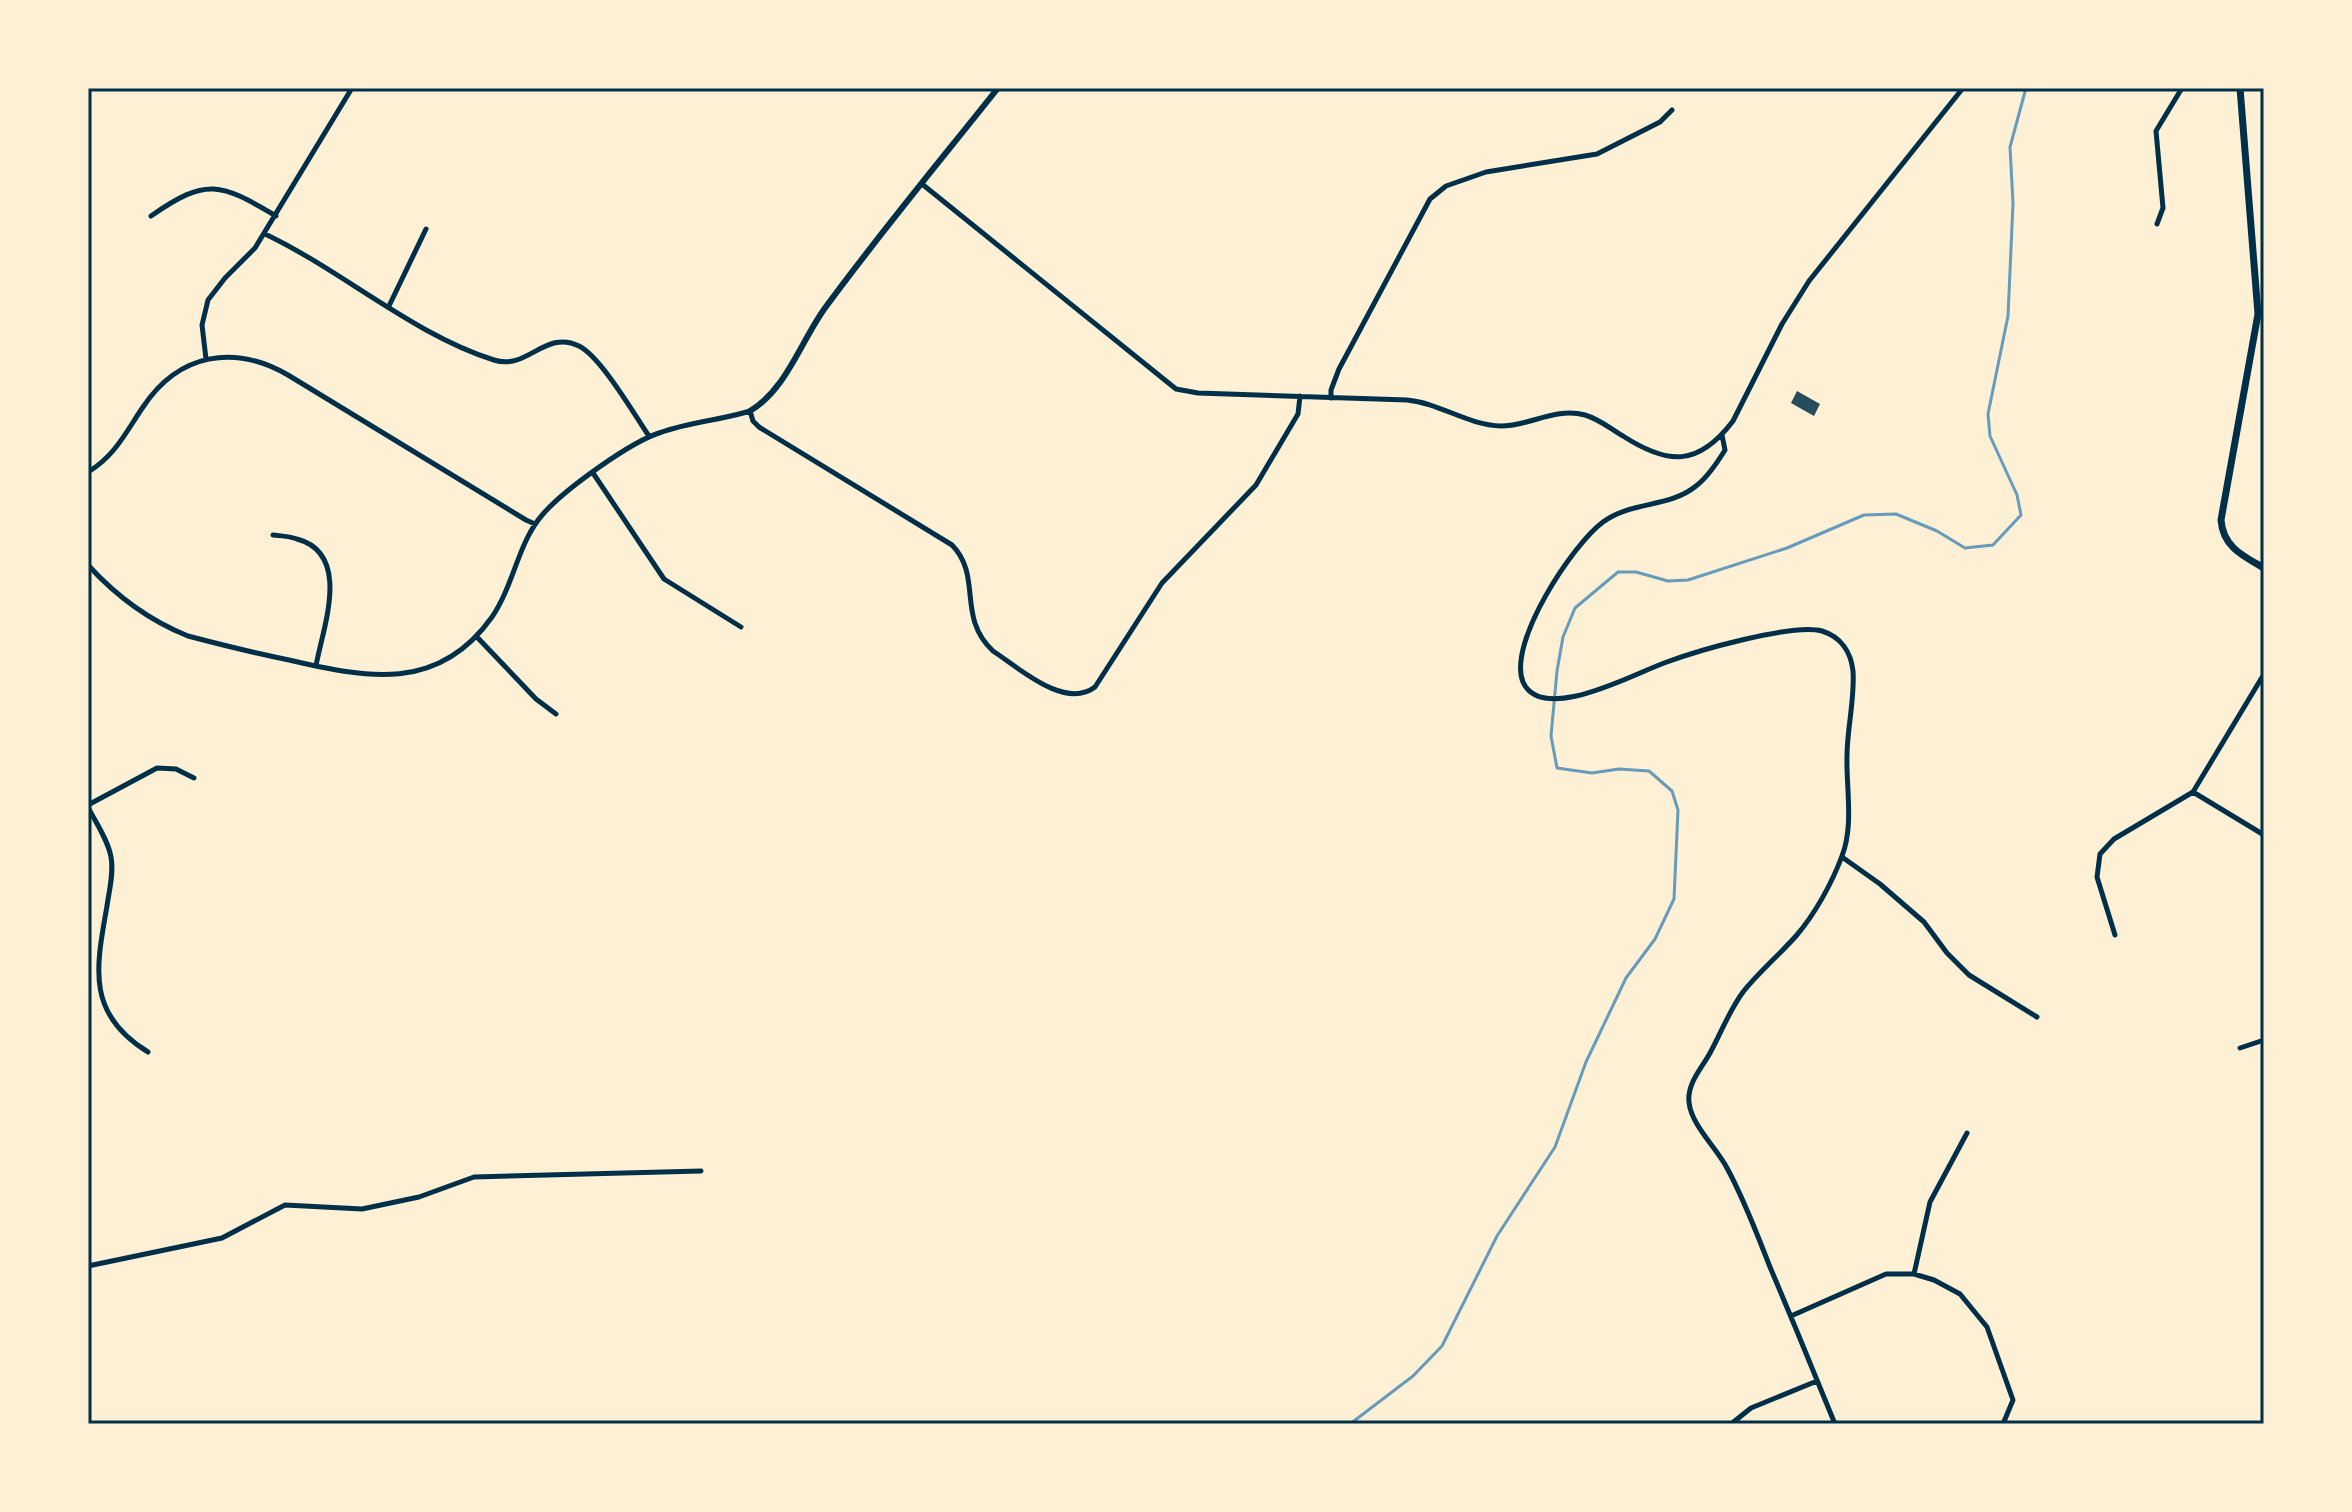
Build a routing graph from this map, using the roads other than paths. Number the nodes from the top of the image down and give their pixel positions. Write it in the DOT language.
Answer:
graph roads {
  1 [pos="352,88"];
  2 [pos="998,88"];
  3 [pos="1963,88"];
  4 [pos="2182,88"];
  5 [pos="2240,88"];
  6 [pos="1672,110"];
  7 [pos="922,184"];
  8 [pos="151,216"];
  9 [pos="276,216"];
  10 [pos="2157,224"];
  11 [pos="426,229"];
  12 [pos="265,234"];
  13 [pos="389,306"];
  14 [pos="206,359"];
  15 [pos="1300,396"];
  16 [pos="1331,398"];
  17 [pos="750,411"];
  18 [pos="1722,435"];
  19 [pos="649,436"];
  20 [pos="88,472"];
  21 [pos="593,473"];
  22 [pos="535,524"];
  23 [pos="273,535"];
  24 [pos="88,565"];
  25 [pos="2264,568"];
  26 [pos="741,627"];
  27 [pos="476,636"];
  28 [pos="316,666"];
  29 [pos="2264,674"];
  30 [pos="556,714"];
  31 [pos="194,778"];
  32 [pos="2193,792"];
  33 [pos="88,806"];
  34 [pos="2264,835"];
  35 [pos="1842,857"];
  36 [pos="2115,935"];
  37 [pos="2037,1017"];
  38 [pos="2264,1040"];
  39 [pos="2240,1048"];
  40 [pos="148,1052"];
  41 [pos="1967,1133"];
  42 [pos="701,1171"];
  43 [pos="88,1266"];
  44 [pos="1914,1274"];
  45 [pos="1791,1316"];
  46 [pos="1817,1381"];
  47 [pos="1731,1424"];
  48 [pos="1835,1424"];
  49 [pos="2003,1424"];
  1 -- 9 [label="street"];
  2 -- 7 [label="street"];
  3 -- 18 [label="street"];
  4 -- 10 [label="street"];
  5 -- 25 [label="main road"];
  6 -- 16 [label="street"];
  7 -- 15 [label="street"];
  7 -- 17 [label="street"];
  8 -- 9 [label="street"];
  9 -- 12 [label="street"];
  11 -- 13 [label="street"];
  12 -- 13 [label="street"];
  12 -- 14 [label="street"];
  13 -- 19 [label="street"];
  14 -- 20 [label="street"];
  14 -- 22 [label="street"];
  15 -- 16 [label="street"];
  15 -- 17 [label="street"];
  16 -- 18 [label="street"];
  17 -- 19 [label="street"];
  18 -- 35 [label="street"];
  19 -- 21 [label="street"];
  21 -- 22 [label="street"];
  21 -- 26 [label="street"];
  22 -- 27 [label="street"];
  23 -- 28 [label="street"];
  24 -- 28 [label="street"];
  27 -- 28 [label="street"];
  27 -- 30 [label="street"];
  29 -- 32 [label="street"];
  31 -- 33 [label="street"];
  32 -- 34 [label="street"];
  32 -- 36 [label="street"];
  33 -- 40 [label="street"];
  35 -- 37 [label="street"];
  35 -- 45 [label="street"];
  38 -- 39 [label="street"];
  41 -- 44 [label="street"];
  42 -- 43 [label="street"];
  44 -- 45 [label="street"];
  44 -- 49 [label="street"];
  45 -- 46 [label="street"];
  46 -- 47 [label="street"];
  46 -- 48 [label="street"];
}
